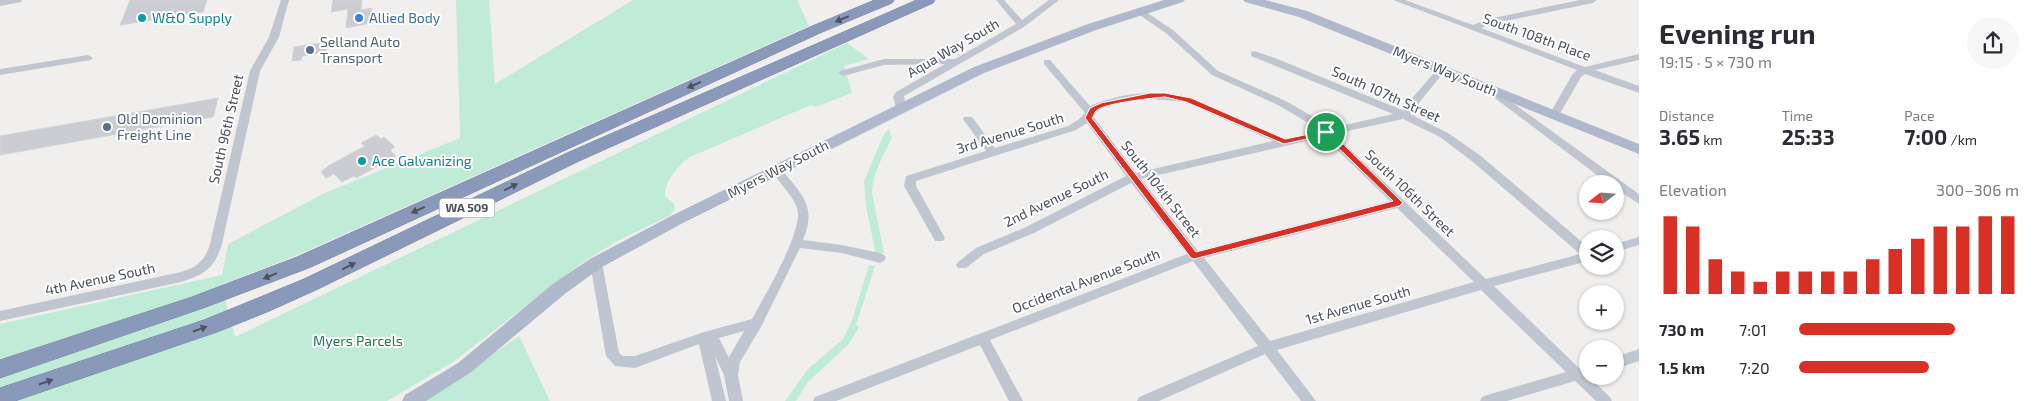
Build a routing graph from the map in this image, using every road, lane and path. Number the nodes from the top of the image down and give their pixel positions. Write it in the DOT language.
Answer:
graph roads {
  1 [pos="18,0"];
  2 [pos="285,0"];
  3 [pos="887,0"];
  4 [pos="928,0"];
  5 [pos="1055,0"];
  6 [pos="1179,0"];
  7 [pos="1397,0"];
  8 [pos="1593,0"];
  9 [pos="1000,1"];
  10 [pos="1255,1"];
  11 [pos="0,3"];
  12 [pos="1140,11"];
  13 [pos="1021,25"];
  14 [pos="1474,28"];
  15 [pos="1254,54"];
  16 [pos="1639,57"];
  17 [pos="88,58"];
  18 [pos="954,61"];
  19 [pos="1048,62"];
  20 [pos="1441,70"];
  21 [pos="1584,70"];
  22 [pos="0,72"];
  23 [pos="844,73"];
  24 [pos="1491,90"];
  25 [pos="1639,90"];
  26 [pos="901,107"];
  27 [pos="1538,109"];
  28 [pos="1404,115"];
  29 [pos="1554,115"];
  30 [pos="1089,116"];
  31 [pos="968,119"];
  32 [pos="1326,132"];
  33 [pos="1555,136"];
  34 [pos="1284,142"];
  35 [pos="1639,149"];
  36 [pos="993,152"];
  37 [pos="776,170"];
  38 [pos="1132,177"];
  39 [pos="1639,200"];
  40 [pos="1399,203"];
  41 [pos="939,238"];
  42 [pos="1639,242"];
  43 [pos="796,243"];
  44 [pos="1624,246"];
  45 [pos="1579,247"];
  46 [pos="1194,256"];
  47 [pos="880,258"];
  48 [pos="1579,258"];
  49 [pos="596,263"];
  50 [pos="962,265"];
  51 [pos="206,267"];
  52 [pos="1485,284"];
  53 [pos="0,316"];
  54 [pos="756,323"];
  55 [pos="707,336"];
  56 [pos="982,337"];
  57 [pos="1266,348"];
  58 [pos="1639,355"];
  59 [pos="1624,360"];
  60 [pos="0,369"];
  61 [pos="1579,370"];
  62 [pos="1579,374"];
  63 [pos="731,375"];
  64 [pos="1592,385"];
  65 [pos="0,397"];
  66 [pos="411,401"];
  67 [pos="719,401"];
  68 [pos="736,401"];
  69 [pos="820,401"];
  70 [pos="1016,401"];
  71 [pos="1144,401"];
  72 [pos="1309,401"];
  73 [pos="1487,401"];
  74 [pos="1605,401"];
  1 -- 11 [label="street"];
  2 -- 51 [label="street, South 96th Street"];
  3 -- 60 [label="highway, WA 509, one-way"];
  65 -- 4 [label="highway, WA 509, one-way"];
  5 -- 13 [label="street, Aqua Way South"];
  6 -- 12 [label="main road, Myers Way South"];
  7 -- 14 [label="street, South 108th Place"];
  8 -- 14 [label="street"];
  9 -- 13 [label="street"];
  10 -- 20 [label="main road, Myers Way South"];
  12 -- 26 [label="main road, Myers Way South"];
  12 -- 32 [label="street, South 106th Street"];
  13 -- 18 [label="street, Aqua Way South"];
  14 -- 21 [label="street, South 108th Place"];
  15 -- 28 [label="street, South 107th Street"];
  16 -- 21 [label="street"];
  17 -- 22 [label="street"];
  18 -- 23 [label="street"];
  18 -- 26 [label="street, Aqua Way South"];
  19 -- 30 [label="street, South 104th Street"];
  20 -- 24 [label="main road, Myers Way South"];
  20 -- 28 [label="street"];
  21 -- 25 [label="street, South 108th Place"];
  21 -- 29 [label="street"];
  24 -- 27 [label="main road, Myers Way South"];
  24 -- 33 [label="street"];
  26 -- 37 [label="main road, Myers Way South"];
  27 -- 29 [label="main road, Myers Way South"];
  27 -- 33 [label="street"];
  28 -- 32 [label="street, 2nd Avenue South"];
  28 -- 45 [label="street, South 107th Street"];
  29 -- 35 [label="main road, Myers Way South"];
  30 -- 34 [label="street, 3rd Avenue South"];
  30 -- 36 [label="street, 3rd Avenue South"];
  30 -- 38 [label="street, South 104th Street"];
  31 -- 36 [label="street"];
  32 -- 34 [label="street, 2nd Avenue South"];
  32 -- 40 [label="street, South 106th Street"];
  33 -- 39 [label="street"];
  34 -- 38 [label="street, 2nd Avenue South"];
  36 -- 41 [label="street, 3rd Avenue South"];
  37 -- 43 [label="street"];
  37 -- 49 [label="main road, Myers Way South"];
  38 -- 46 [label="street, South 104th Street"];
  38 -- 50 [label="street, 2nd Avenue South"];
  40 -- 46 [label="street, Occidental Avenue South"];
  40 -- 52 [label="street, South 106th Street"];
  42 -- 44 [label="street"];
  43 -- 47 [label="street"];
  43 -- 54 [label="street"];
  46 -- 56 [label="street, Occidental Avenue South"];
  46 -- 57 [label="street, South 104th Street"];
  48 -- 52 [label="street, 1st Avenue South"];
  49 -- 55 [label="street"];
  49 -- 66 [label="main road, Myers Way South"];
  51 -- 53 [label="street, 4th Avenue South"];
  52 -- 57 [label="street, 1st Avenue South"];
  52 -- 61 [label="street, South 106th Street"];
  54 -- 55 [label="street"];
  54 -- 63 [label="street"];
  55 -- 63 [label="street"];
  55 -- 67 [label="street"];
  56 -- 69 [label="street, Occidental Avenue South"];
  56 -- 70 [label="street"];
  57 -- 71 [label="street, 1st Avenue South"];
  57 -- 72 [label="street, South 104th Street"];
  58 -- 59 [label="street"];
  62 -- 73 [label="street"];
  63 -- 68 [label="street"];
  64 -- 74 [label="street, South 106th Street"];
}
